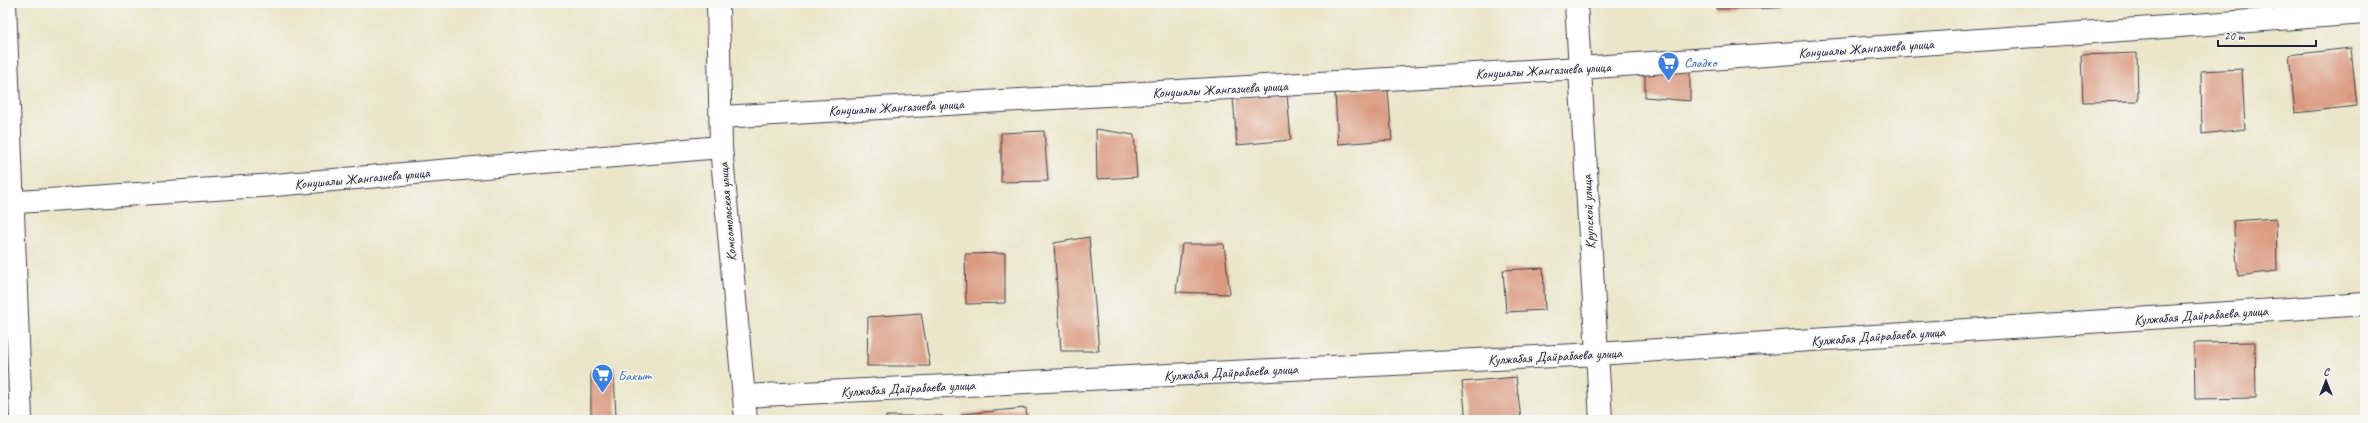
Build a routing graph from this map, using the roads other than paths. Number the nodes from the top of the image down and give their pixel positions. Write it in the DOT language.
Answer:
graph roads {
  1 [pos="4,3"];
  2 [pos="718,3"];
  3 [pos="1576,3"];
  4 [pos="2365,13"];
  5 [pos="1580,68"];
  6 [pos="721,117"];
  7 [pos="722,147"];
  8 [pos="8,203"];
  9 [pos="2365,304"];
  10 [pos="1597,354"];
  11 [pos="744,396"];
  12 [pos="21,420"];
  13 [pos="746,420"];
  14 [pos="1601,420"];
  1 -- 8 [label="street"];
  2 -- 6 [label="street, Комсомольская улица"];
  3 -- 5 [label="street, Крупской улица"];
  4 -- 5 [label="street, Конушалы Жангазиева улица"];
  5 -- 6 [label="street, Конушалы Жангазиева улица"];
  5 -- 10 [label="street, Крупской улица"];
  6 -- 7 [label="street, Комсомольская улица"];
  7 -- 8 [label="street, Конушалы Жангазиева улица"];
  7 -- 11 [label="street, Комсомольская улица"];
  8 -- 12 [label="street"];
  9 -- 10 [label="street, Кулжабая Дайрабаева улица"];
  10 -- 11 [label="street, Кулжабая Дайрабаева улица"];
  10 -- 14 [label="street, Крупской улица"];
  11 -- 13 [label="street, Комсомольская улица"];
}
